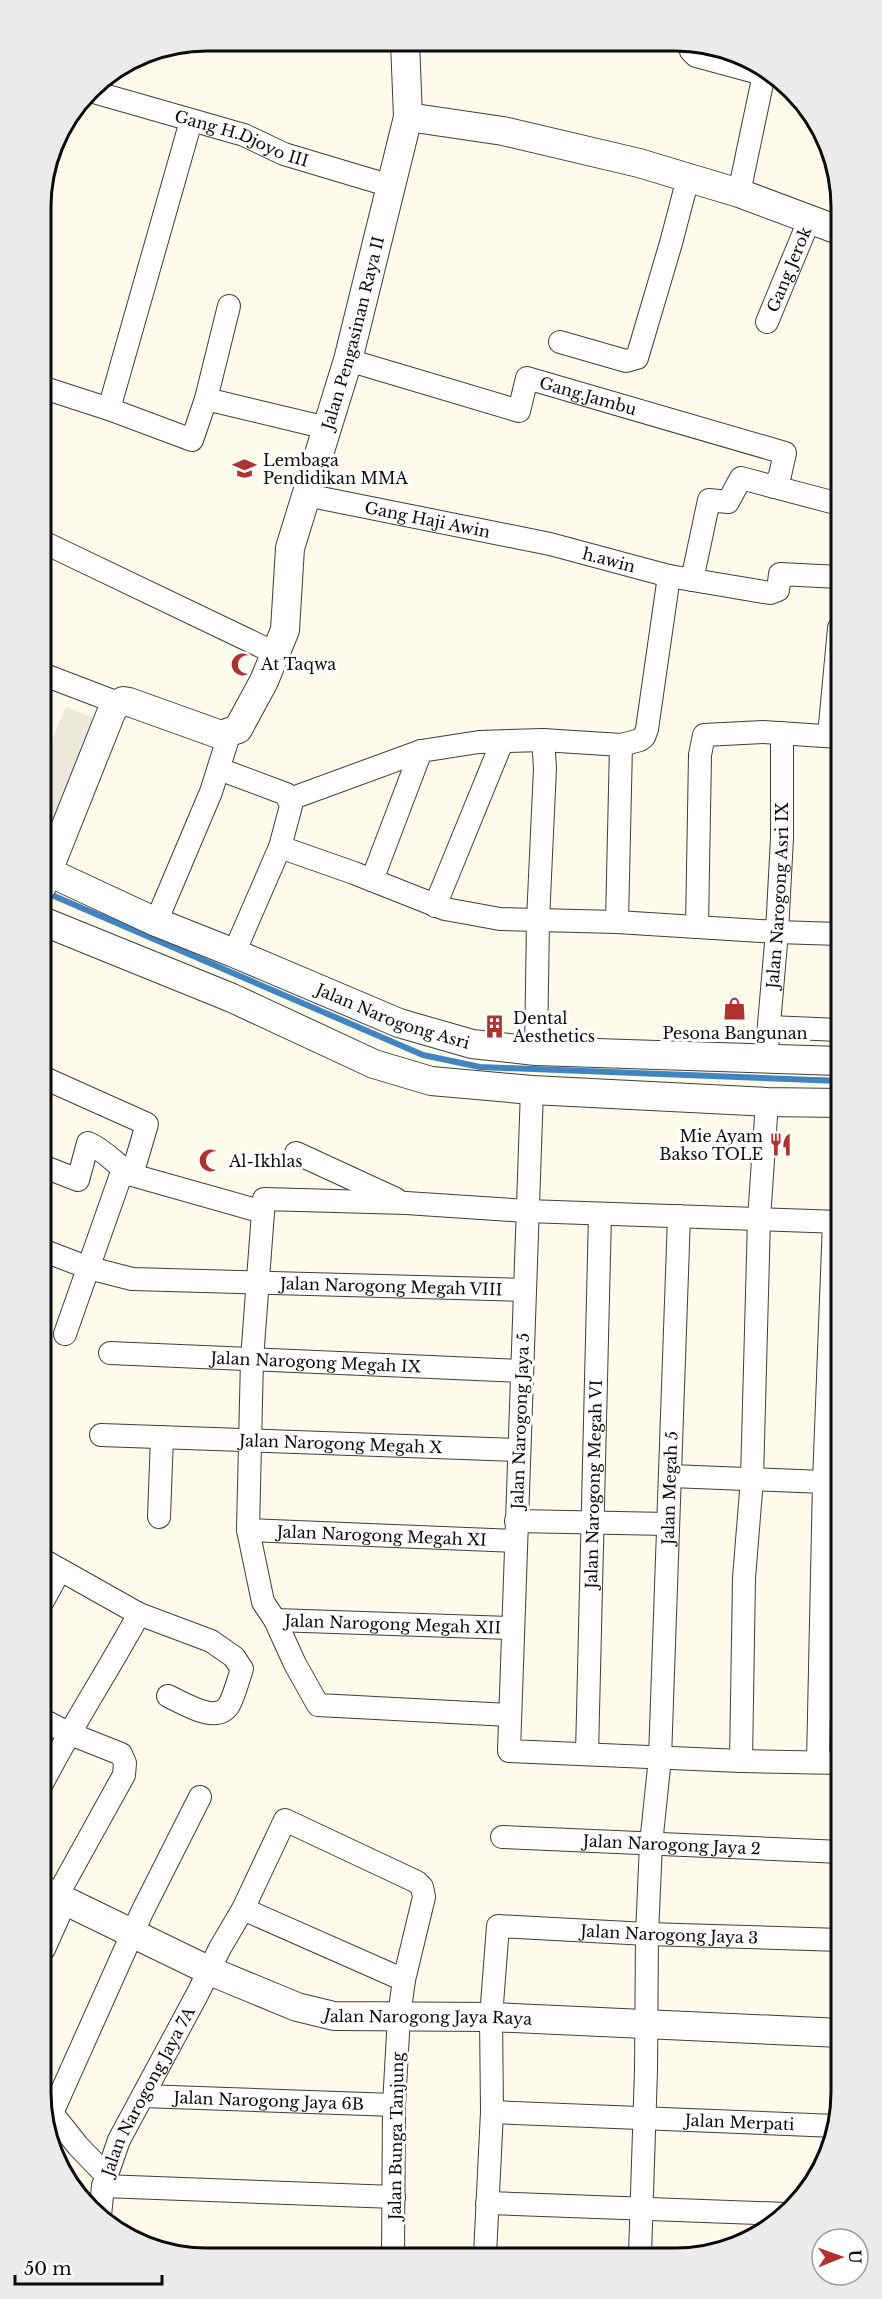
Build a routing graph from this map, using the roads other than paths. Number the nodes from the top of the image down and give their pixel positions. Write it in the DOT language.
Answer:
graph roads {
  1 [pos="405,51"];
  2 [pos="692,52"];
  3 [pos="749,70"];
  4 [pos="764,79"];
  5 [pos="100,94"];
  6 [pos="408,117"];
  7 [pos="191,120"];
  8 [pos="688,178"];
  9 [pos="391,186"];
  10 [pos="740,193"];
  11 [pos="810,218"];
  12 [pos="831,227"];
  13 [pos="229,306"];
  14 [pos="767,322"];
  15 [pos="560,342"];
  16 [pos="348,360"];
  17 [pos="51,390"];
  18 [pos="206,399"];
  19 [pos="109,409"];
  20 [pos="327,428"];
  21 [pos="774,487"];
  22 [pos="306,495"];
  23 [pos="831,502"];
  24 [pos="550,544"];
  25 [pos="51,546"];
  26 [pos="669,576"];
  27 [pos="831,577"];
  28 [pos="692,580"];
  29 [pos="276,654"];
  30 [pos="51,678"];
  31 [pos="118,704"];
  32 [pos="230,732"];
  33 [pos="782,733"];
  34 [pos="831,736"];
  35 [pos="543,740"];
  36 [pos="502,742"];
  37 [pos="621,745"];
  38 [pos="421,751"];
  39 [pos="219,769"];
  40 [pos="290,799"];
  41 [pos="280,847"];
  42 [pos="51,858"];
  43 [pos="372,880"];
  44 [pos="51,881"];
  45 [pos="435,906"];
  46 [pos="538,920"];
  47 [pos="156,922"];
  48 [pos="617,922"];
  49 [pos="51,925"];
  50 [pos="697,927"];
  51 [pos="777,932"];
  52 [pos="831,934"];
  53 [pos="234,953"];
  54 [pos="769,1027"];
  55 [pos="831,1030"];
  56 [pos="537,1051"];
  57 [pos="766,1059"];
  58 [pos="831,1061"];
  59 [pos="51,1081"];
  60 [pos="532,1090"];
  61 [pos="767,1102"];
  62 [pos="831,1103"];
  63 [pos="296,1153"];
  64 [pos="51,1170"];
  65 [pos="127,1172"];
  66 [pos="406,1203"];
  67 [pos="527,1211"];
  68 [pos="263,1212"];
  69 [pos="600,1214"];
  70 [pos="679,1216"];
  71 [pos="759,1219"];
  72 [pos="831,1222"];
  73 [pos="51,1253"];
  74 [pos="89,1268"];
  75 [pos="257,1283"];
  76 [pos="524,1290"];
  77 [pos="65,1334"];
  78 [pos="831,1342"];
  79 [pos="110,1353"];
  80 [pos="252,1359"];
  81 [pos="522,1371"];
  82 [pos="101,1435"];
  83 [pos="162,1437"];
  84 [pos="249,1440"];
  85 [pos="519,1450"];
  86 [pos="671,1476"];
  87 [pos="752,1479"];
  88 [pos="824,1482"];
  89 [pos="159,1517"];
  90 [pos="592,1521"];
  91 [pos="668,1524"];
  92 [pos="831,1524"];
  93 [pos="248,1530"];
  94 [pos="516,1531"];
  95 [pos="831,1547"];
  96 [pos="52,1565"];
  97 [pos="139,1614"];
  98 [pos="275,1620"];
  99 [pos="513,1628"];
  100 [pos="168,1696"];
  101 [pos="509,1715"];
  102 [pos="51,1724"];
  103 [pos="68,1733"];
  104 [pos="587,1754"];
  105 [pos="660,1758"];
  106 [pos="741,1761"];
  107 [pos="818,1762"];
  108 [pos="831,1763"];
  109 [pos="51,1766"];
  110 [pos="200,1797"];
  111 [pos="502,1837"];
  112 [pos="651,1844"];
  113 [pos="831,1852"];
  114 [pos="55,1895"];
  115 [pos="424,1897"];
  116 [pos="243,1909"];
  117 [pos="51,1915"];
  118 [pos="134,1932"];
  119 [pos="647,1934"];
  120 [pos="831,1940"];
  121 [pos="210,1971"];
  122 [pos="404,1980"];
  123 [pos="399,2016"];
  124 [pos="491,2017"];
  125 [pos="646,2024"];
  126 [pos="831,2033"];
  127 [pos="143,2096"];
  128 [pos="51,2102"];
  129 [pos="394,2105"];
  130 [pos="492,2112"];
  131 [pos="53,2117"];
  132 [pos="644,2120"];
  133 [pos="827,2126"];
  134 [pos="104,2180"];
  135 [pos="394,2197"];
  136 [pos="487,2203"];
  137 [pos="101,2206"];
  138 [pos="641,2208"];
  139 [pos="773,2213"];
  140 [pos="393,2248"];
  141 [pos="485,2248"];
  142 [pos="640,2248"];
  1 -- 6 [label="street, Jalan Pengasinan Raya II"];
  2 -- 3 [label="street"];
  4 -- 10 [label="street"];
  5 -- 7 [label="street, Gang H.Djoyo III"];
  6 -- 8 [label="street"];
  6 -- 9 [label="street, Jalan Pengasinan Raya II"];
  7 -- 9 [label="street, Gang H.Djoyo III"];
  7 -- 19 [label="street"];
  8 -- 10 [label="street"];
  8 -- 15 [label="street"];
  9 -- 16 [label="street, Jalan Pengasinan Raya II"];
  10 -- 11 [label="street"];
  11 -- 12 [label="street"];
  11 -- 14 [label="street, Gang Jerok"];
  13 -- 18 [label="street"];
  16 -- 20 [label="street, Jalan Pengasinan Raya II"];
  16 -- 21 [label="street, Gang.Jambu"];
  17 -- 19 [label="street"];
  18 -- 19 [label="street"];
  18 -- 20 [label="street"];
  20 -- 22 [label="street, Jalan Pengasinan Raya II"];
  21 -- 23 [label="street"];
  21 -- 28 [label="street"];
  22 -- 24 [label="street, Gang Haji Awin"];
  22 -- 29 [label="street, Jalan Pengasinan Raya II"];
  24 -- 26 [label="street, h.awin"];
  25 -- 29 [label="street"];
  26 -- 28 [label="street, h.awin"];
  26 -- 37 [label="street"];
  27 -- 28 [label="street, h.awin"];
  29 -- 32 [label="street, Jalan Pengasinan Raya II"];
  30 -- 31 [label="street"];
  31 -- 32 [label="street"];
  31 -- 42 [label="street"];
  32 -- 39 [label="street"];
  33 -- 34 [label="street"];
  33 -- 50 [label="street"];
  33 -- 51 [label="street, Jalan Narogong Asri IX"];
  35 -- 36 [label="street"];
  35 -- 37 [label="street"];
  35 -- 46 [label="street"];
  36 -- 38 [label="street"];
  36 -- 45 [label="street"];
  37 -- 48 [label="street"];
  38 -- 40 [label="street"];
  38 -- 43 [label="street"];
  39 -- 40 [label="street"];
  39 -- 47 [label="street"];
  40 -- 41 [label="street"];
  41 -- 43 [label="street"];
  41 -- 53 [label="street"];
  43 -- 45 [label="street"];
  44 -- 47 [label="street, Jalan Narogong Asri"];
  45 -- 46 [label="street"];
  46 -- 48 [label="street"];
  46 -- 56 [label="street"];
  47 -- 53 [label="street, Jalan Narogong Asri"];
  48 -- 50 [label="street"];
  49 -- 60 [label="street"];
  50 -- 51 [label="street"];
  51 -- 52 [label="street"];
  51 -- 54 [label="street, Jalan Narogong Asri IX"];
  53 -- 56 [label="street, Jalan Narogong Asri"];
  54 -- 55 [label="street"];
  54 -- 57 [label="street, Jalan Narogong Asri IX"];
  56 -- 57 [label="street, Jalan Narogong Asri"];
  57 -- 58 [label="street, Jalan Narogong Asri"];
  59 -- 65 [label="street"];
  60 -- 61 [label="street"];
  60 -- 67 [label="street, Jalan Narogong Jaya 5"];
  61 -- 62 [label="street"];
  61 -- 71 [label="street"];
  63 -- 66 [label="street"];
  64 -- 65 [label="street"];
  65 -- 68 [label="street"];
  65 -- 74 [label="street"];
  66 -- 67 [label="street"];
  66 -- 68 [label="street"];
  67 -- 69 [label="street"];
  67 -- 76 [label="street, Jalan Narogong Jaya 5"];
  68 -- 75 [label="street"];
  69 -- 70 [label="street"];
  69 -- 90 [label="street, Jalan Narogong Megah VI"];
  70 -- 71 [label="street"];
  70 -- 86 [label="street, Jalan Megah 5"];
  71 -- 72 [label="street"];
  71 -- 87 [label="street"];
  73 -- 74 [label="street, Jalan Narogong Megah VIII"];
  74 -- 75 [label="street, Jalan Narogong Megah VIII"];
  74 -- 77 [label="street"];
  75 -- 76 [label="street, Jalan Narogong Megah VIII"];
  75 -- 80 [label="street"];
  76 -- 81 [label="street, Jalan Narogong Jaya 5"];
  78 -- 88 [label="street"];
  79 -- 80 [label="street, Jalan Narogong Megah IX"];
  80 -- 81 [label="street, Jalan Narogong Megah IX"];
  80 -- 84 [label="street"];
  81 -- 85 [label="street, Jalan Narogong Jaya 5"];
  82 -- 83 [label="street, Jalan Narogong Megah X"];
  83 -- 84 [label="street, Jalan Narogong Megah X"];
  83 -- 89 [label="street"];
  84 -- 85 [label="street, Jalan Narogong Megah X"];
  84 -- 93 [label="street"];
  85 -- 94 [label="street, Jalan Narogong Jaya 5"];
  86 -- 87 [label="street"];
  86 -- 91 [label="street, Jalan Megah 5"];
  87 -- 88 [label="street"];
  87 -- 106 [label="street"];
  88 -- 92 [label="street"];
  90 -- 91 [label="street, Jalan Narogong Megah XI"];
  90 -- 94 [label="street, Jalan Narogong Megah XI"];
  90 -- 104 [label="street, Jalan Narogong Megah VI"];
  91 -- 105 [label="street, Jalan Megah 5"];
  93 -- 94 [label="street, Jalan Narogong Megah XI"];
  93 -- 98 [label="street"];
  94 -- 99 [label="street, Jalan Narogong Jaya 5"];
  95 -- 107 [label="street"];
  96 -- 97 [label="street"];
  97 -- 100 [label="street"];
  97 -- 103 [label="street"];
  98 -- 99 [label="street, Jalan Narogong Megah XII"];
  98 -- 101 [label="street"];
  99 -- 101 [label="street, Jalan Narogong Jaya 5"];
  101 -- 104 [label="street, Jalan Narogong Jaya 5"];
  102 -- 103 [label="street"];
  103 -- 109 [label="street"];
  103 -- 114 [label="street"];
  104 -- 105 [label="street"];
  105 -- 106 [label="street"];
  105 -- 112 [label="street, Jalan Megah 5"];
  106 -- 107 [label="street"];
  107 -- 108 [label="street"];
  110 -- 118 [label="street"];
  111 -- 112 [label="street, Jalan Narogong Jaya 2"];
  112 -- 113 [label="street, Jalan Narogong Jaya 2"];
  112 -- 119 [label="street, Jalan Megah 5"];
  114 -- 117 [label="street"];
  114 -- 118 [label="street, Jalan Narogong Jaya Raya"];
  115 -- 116 [label="street, Jalan Narogong Jaya 7A"];
  115 -- 122 [label="street, Jalan Bunga Tanjung"];
  116 -- 121 [label="street, Jalan Narogong Jaya 7A"];
  116 -- 122 [label="street"];
  118 -- 121 [label="street, Jalan Narogong Jaya Raya"];
  118 -- 128 [label="street"];
  119 -- 120 [label="street, Jalan Narogong Jaya 3"];
  119 -- 124 [label="street, Jalan Narogong Jaya 3"];
  119 -- 125 [label="street, Jalan Megah 5"];
  121 -- 123 [label="street, Jalan Narogong Jaya Raya"];
  121 -- 127 [label="street, Jalan Narogong Jaya 7A"];
  122 -- 123 [label="street, Jalan Bunga Tanjung"];
  123 -- 124 [label="street, Jalan Narogong Jaya Raya"];
  123 -- 129 [label="street, Jalan Bunga Tanjung"];
  124 -- 125 [label="street, Jalan Narogong Jaya Raya"];
  124 -- 130 [label="street"];
  125 -- 126 [label="street, Jalan Narogong Jaya Raya"];
  125 -- 132 [label="street, Jalan Megah 5"];
  127 -- 129 [label="street, Jalan Narogong Jaya 6B"];
  127 -- 134 [label="street, Jalan Narogong Jaya 7A"];
  129 -- 135 [label="street, Jalan Bunga Tanjung"];
  130 -- 132 [label="street, Jalan Merpati"];
  130 -- 136 [label="street"];
  131 -- 134 [label="street"];
  132 -- 133 [label="street, Jalan Merpati"];
  132 -- 138 [label="street, Jalan Megah 5"];
  134 -- 135 [label="street"];
  134 -- 137 [label="street, Jalan Narogong Jaya 7A"];
  135 -- 140 [label="street, Jalan Bunga Tanjung"];
  136 -- 138 [label="street"];
  136 -- 141 [label="street"];
  138 -- 139 [label="street"];
  138 -- 142 [label="street, Jalan Megah 5"];
}
